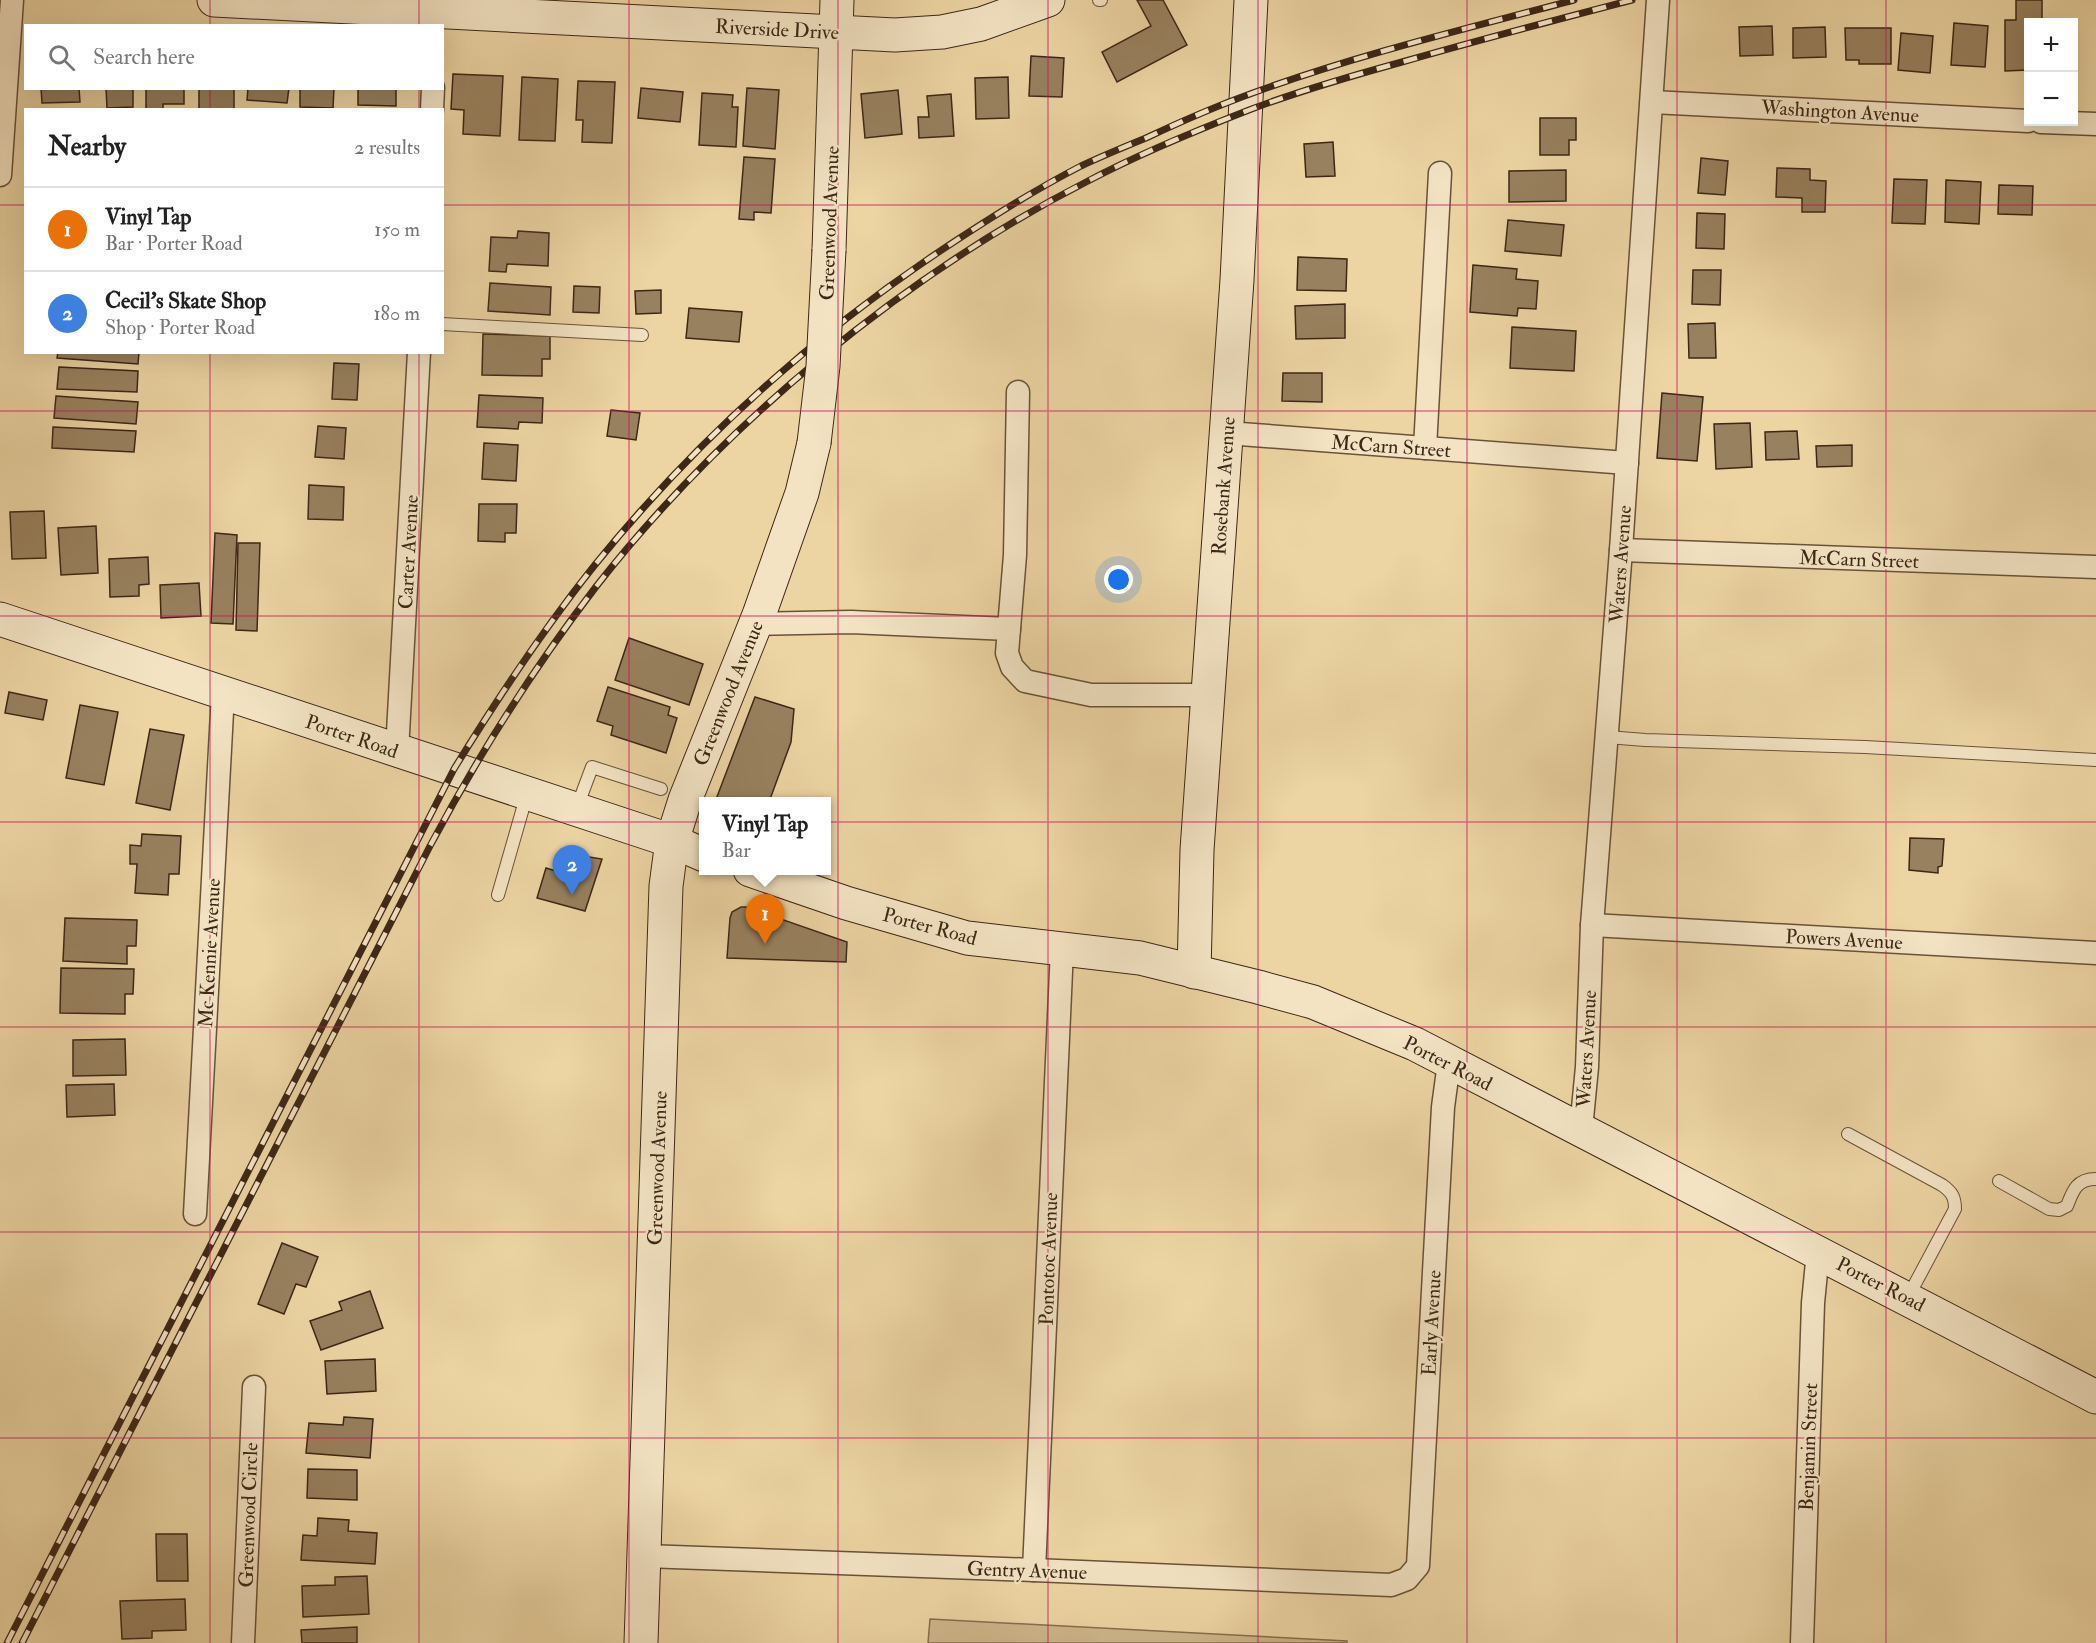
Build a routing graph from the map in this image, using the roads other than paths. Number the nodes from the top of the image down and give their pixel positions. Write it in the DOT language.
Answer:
graph roads {
  1 [pos="12,0"];
  2 [pos="214,0"];
  3 [pos="837,0"];
  4 [pos="1048,0"];
  5 [pos="1251,0"];
  6 [pos="1658,0"];
  7 [pos="601,9"];
  8 [pos="438,12"];
  9 [pos="836,33"];
  10 [pos="433,90"];
  11 [pos="1652,102"];
  12 [pos="432,108"];
  13 [pos="2024,121"];
  14 [pos="2078,123"];
  15 [pos="2096,124"];
  16 [pos="1440,173"];
  17 [pos="0,175"];
  18 [pos="444,324"];
  19 [pos="642,335"];
  20 [pos="419,354"];
  21 [pos="1018,392"];
  22 [pos="1227,433"];
  23 [pos="1425,448"];
  24 [pos="1627,463"];
  25 [pos="1621,550"];
  26 [pos="2096,567"];
  27 [pos="0,619"];
  28 [pos="755,624"];
  29 [pos="1009,629"];
  30 [pos="223,693"];
  31 [pos="1207,695"];
  32 [pos="1606,737"];
  33 [pos="397,751"];
  34 [pos="2096,760"];
  35 [pos="661,789"];
  36 [pos="527,793"];
  37 [pos="576,809"];
  38 [pos="672,841"];
  39 [pos="699,853"];
  40 [pos="765,875"];
  41 [pos="498,895"];
  42 [pos="1592,925"];
  43 [pos="1062,948"];
  44 [pos="2096,952"];
  45 [pos="1194,972"];
  46 [pos="1449,1063"];
  47 [pos="1581,1129"];
  48 [pos="1848,1134"];
  49 [pos="2096,1179"];
  50 [pos="1999,1181"];
  51 [pos="195,1214"];
  52 [pos="1818,1252"];
  53 [pos="1907,1298"];
  54 [pos="254,1387"];
  55 [pos="2096,1397"];
  56 [pos="645,1556"];
  57 [pos="1034,1570"];
  58 [pos="1407,1579"];
  59 [pos="243,1643"];
  60 [pos="641,1643"];
  61 [pos="1802,1643"];
  1 -- 17 [label="street"];
  2 -- 8 [label="street, Riverside Drive"];
  3 -- 9 [label="street, Greenwood Avenue"];
  4 -- 9 [label="street, Riverside Drive"];
  5 -- 22 [label="street, Rosebank Avenue"];
  6 -- 11 [label="street, Waters Avenue"];
  7 -- 8 [label="street, Riverside Drive"];
  7 -- 9 [label="street, Riverside Drive"];
  9 -- 28 [label="street, Greenwood Avenue, bridge"];
  10 -- 12 [label="street"];
  11 -- 13 [label="street, Washington Avenue"];
  11 -- 24 [label="street, Waters Avenue"];
  14 -- 15 [label="street"];
  16 -- 23 [label="street"];
  18 -- 19 [label="lane"];
  20 -- 33 [label="street, Carter Avenue"];
  21 -- 29 [label="street"];
  22 -- 23 [label="street, McCarn Street"];
  22 -- 31 [label="street, Rosebank Avenue"];
  23 -- 24 [label="street, McCarn Street"];
  24 -- 25 [label="street, Waters Avenue"];
  25 -- 26 [label="street, McCarn Street"];
  25 -- 32 [label="street, Waters Avenue"];
  27 -- 30 [label="street, Porter Road"];
  28 -- 29 [label="street"];
  28 -- 38 [label="street, Greenwood Avenue"];
  29 -- 31 [label="street"];
  30 -- 33 [label="street, Porter Road"];
  30 -- 51 [label="street, Mc Kennie Avenue"];
  31 -- 45 [label="street, Rosebank Avenue"];
  32 -- 34 [label="lane"];
  32 -- 42 [label="street, Waters Avenue"];
  33 -- 36 [label="street, Porter Road"];
  35 -- 37 [label="lane"];
  36 -- 37 [label="street, Porter Road"];
  36 -- 41 [label="lane"];
  37 -- 38 [label="street, Porter Road"];
  38 -- 39 [label="street, Porter Road"];
  38 -- 56 [label="street, Greenwood Avenue"];
  40 -- 43 [label="street, Porter Road"];
  42 -- 44 [label="street, Powers Avenue"];
  42 -- 47 [label="street, Waters Avenue"];
  43 -- 45 [label="street, Porter Road"];
  43 -- 57 [label="street, Pontotoc Avenue"];
  45 -- 46 [label="street, Porter Road"];
  46 -- 47 [label="street, Porter Road"];
  46 -- 58 [label="street, Early Avenue"];
  47 -- 52 [label="street, Porter Road"];
  48 -- 53 [label="lane"];
  49 -- 50 [label="lane"];
  52 -- 53 [label="street, Porter Road"];
  52 -- 61 [label="street, Benjamin Street"];
  53 -- 55 [label="street, Porter Road"];
  54 -- 59 [label="street, Greenwood Circle"];
  56 -- 57 [label="street, Gentry Avenue"];
  56 -- 60 [label="street, Greenwood Avenue"];
  57 -- 58 [label="street, Gentry Avenue"];
}
